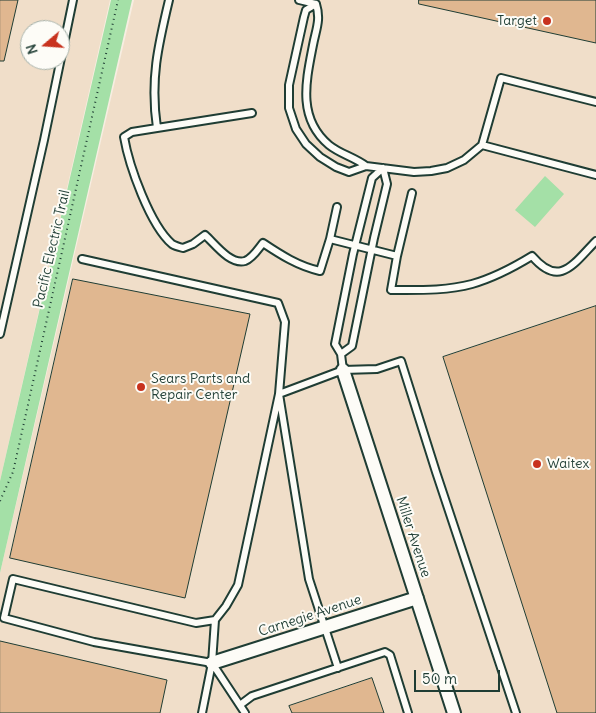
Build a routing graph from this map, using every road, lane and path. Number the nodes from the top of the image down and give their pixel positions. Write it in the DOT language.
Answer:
graph roads {
  1 [pos="73,0"];
  2 [pos="118,0"];
  3 [pos="169,0"];
  4 [pos="299,0"];
  5 [pos="316,4"];
  6 [pos="596,102"];
  7 [pos="252,114"];
  8 [pos="157,128"];
  9 [pos="482,145"];
  10 [pos="366,166"];
  11 [pos="383,168"];
  12 [pos="596,175"];
  13 [pos="412,193"];
  14 [pos="338,207"];
  15 [pos="330,239"];
  16 [pos="596,241"];
  17 [pos="355,246"];
  18 [pos="372,249"];
  19 [pos="397,256"];
  20 [pos="82,259"];
  21 [pos="0,334"];
  22 [pos="341,354"];
  23 [pos="343,370"];
  24 [pos="279,394"];
  25 [pos="0,500"];
  26 [pos="417,598"];
  27 [pos="215,620"];
  28 [pos="325,627"];
  29 [pos="212,663"];
  30 [pos="338,668"];
  31 [pos="240,705"];
  32 [pos="202,713"];
  33 [pos="245,713"];
  34 [pos="408,713"];
  35 [pos="454,713"];
  36 [pos="516,713"];
  1 -- 21 [label="lane"];
  2 -- 25 [label="path, Pacific Electric Trail"];
  3 -- 8 [label="lane"];
  4 -- 5 [label="lane"];
  5 -- 10 [label="lane"];
  5 -- 10 [label="lane"];
  6 -- 9 [label="lane"];
  7 -- 8 [label="lane"];
  8 -- 15 [label="lane"];
  9 -- 11 [label="lane"];
  9 -- 12 [label="lane"];
  10 -- 11 [label="lane"];
  11 -- 17 [label="lane"];
  11 -- 18 [label="lane"];
  13 -- 19 [label="lane"];
  14 -- 15 [label="lane"];
  15 -- 17 [label="lane"];
  16 -- 19 [label="lane"];
  17 -- 18 [label="lane"];
  17 -- 22 [label="lane"];
  18 -- 19 [label="lane"];
  18 -- 22 [label="lane"];
  20 -- 24 [label="lane"];
  22 -- 23 [label="lane"];
  23 -- 24 [label="lane"];
  23 -- 26 [label="street, Miller Avenue"];
  23 -- 36 [label="lane"];
  24 -- 27 [label="lane"];
  24 -- 28 [label="lane"];
  26 -- 28 [label="street, Carnegie Avenue"];
  26 -- 35 [label="street, Miller Avenue"];
  27 -- 29 [label="lane"];
  27 -- 29 [label="lane"];
  28 -- 29 [label="street, Carnegie Avenue"];
  28 -- 30 [label="lane"];
  29 -- 31 [label="lane"];
  29 -- 32 [label="lane"];
  30 -- 31 [label="lane"];
  30 -- 34 [label="lane"];
  31 -- 33 [label="lane"];
}
